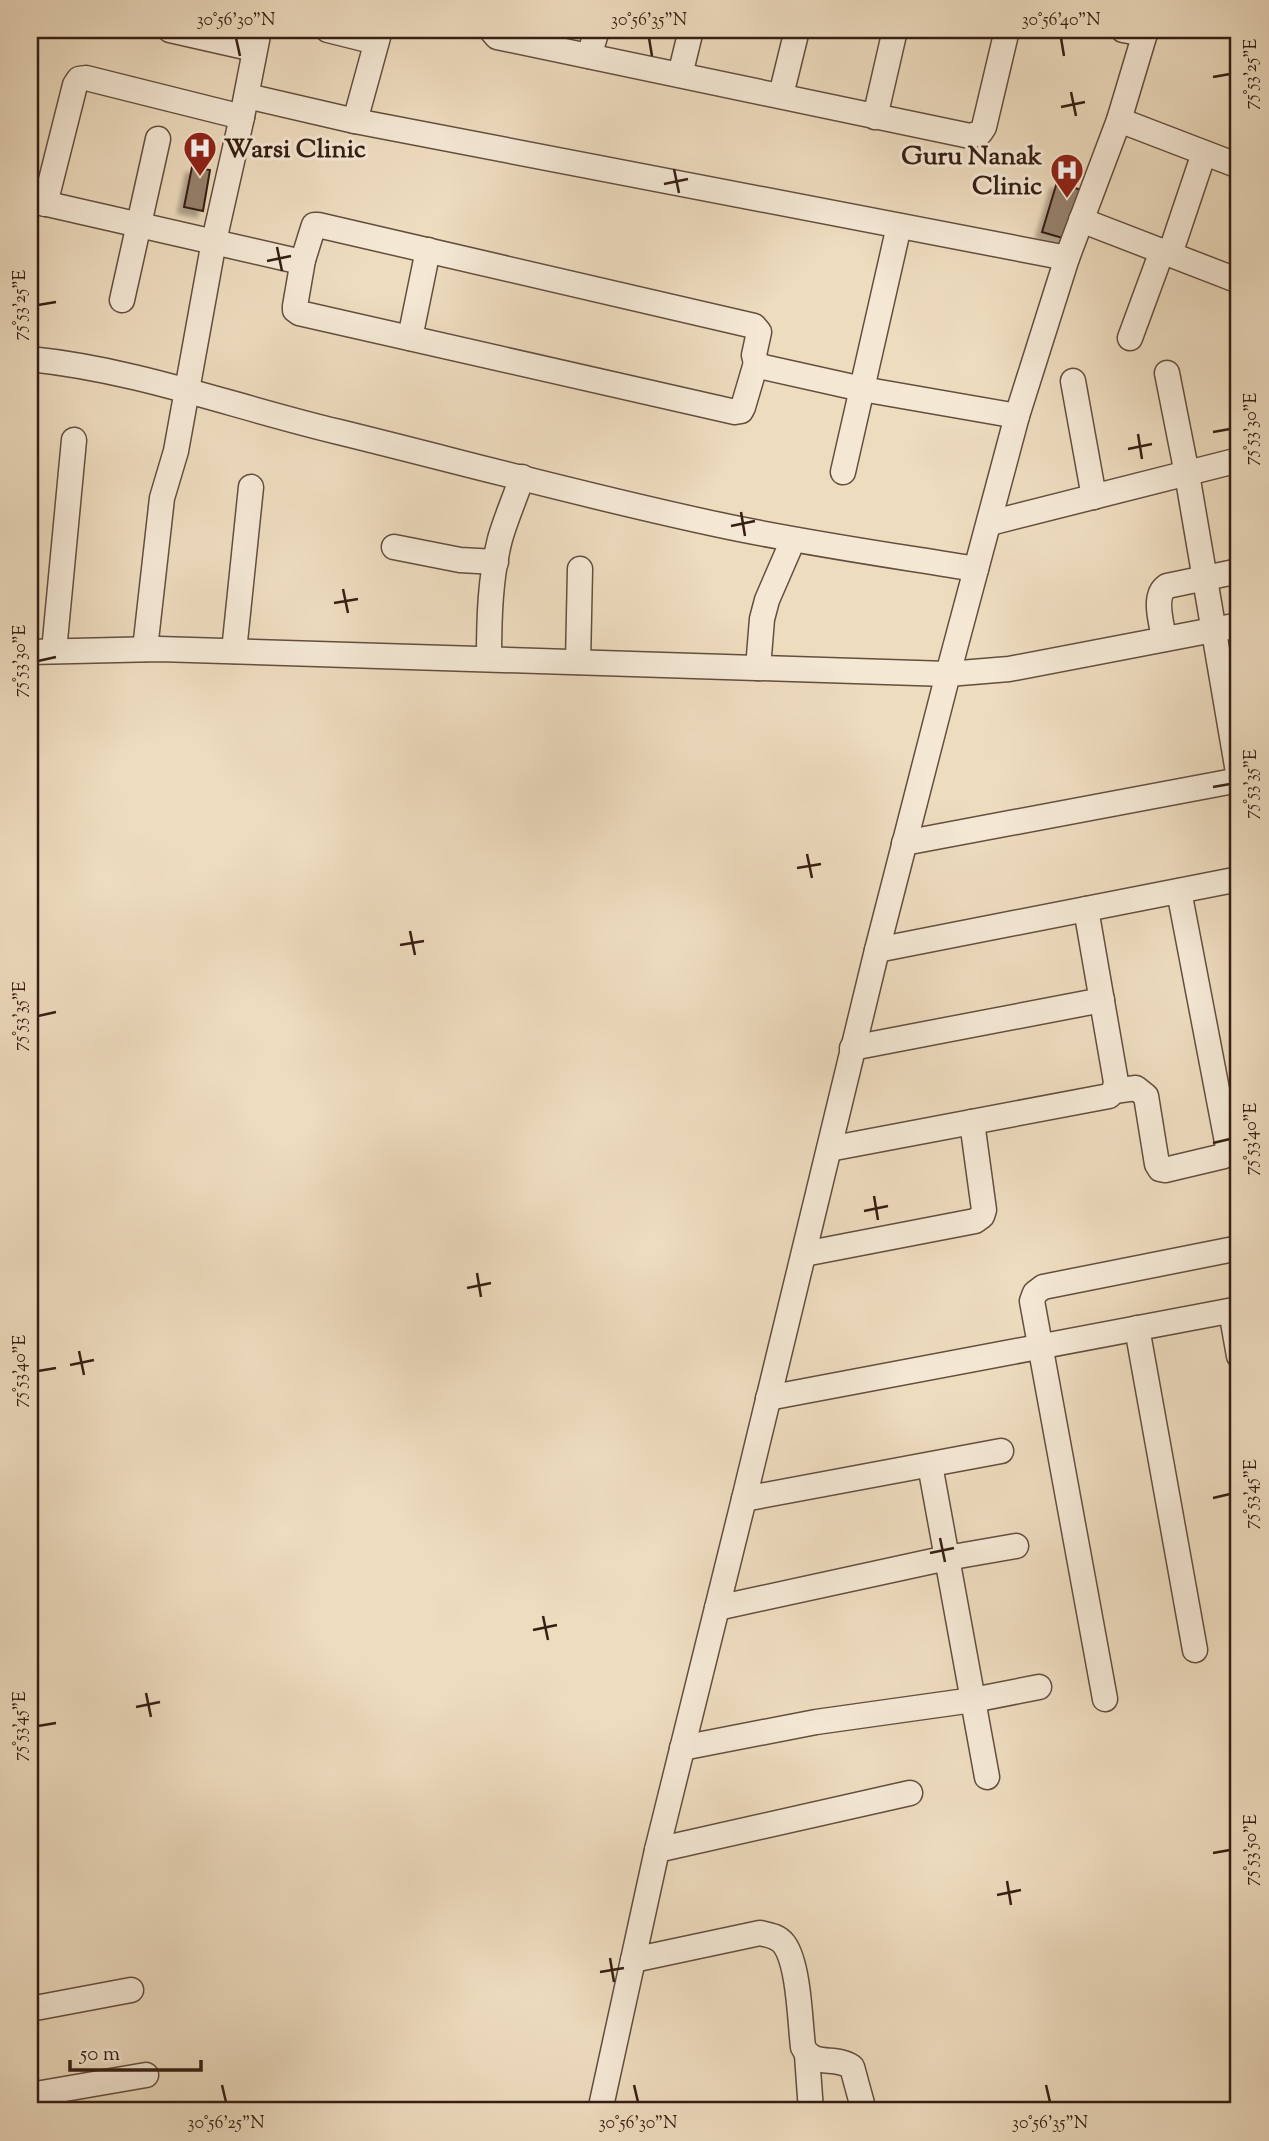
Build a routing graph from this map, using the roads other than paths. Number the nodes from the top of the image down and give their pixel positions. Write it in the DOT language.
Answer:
graph roads {
  1 [pos="170,30"];
  2 [pos="328,30"];
  3 [pos="491,30"];
  4 [pos="597,30"];
  5 [pos="691,30"];
  6 [pos="797,30"];
  7 [pos="895,30"];
  8 [pos="1007,30"];
  9 [pos="1138,31"];
  10 [pos="378,36"];
  11 [pos="257,40"];
  12 [pos="589,57"];
  13 [pos="680,75"];
  14 [pos="781,95"];
  15 [pos="245,106"];
  16 [pos="875,117"];
  17 [pos="1119,120"];
  18 [pos="355,121"];
  19 [pos="159,139"];
  20 [pos="1204,153"];
  21 [pos="1239,166"];
  22 [pos="37,202"];
  23 [pos="1081,220"];
  24 [pos="138,224"];
  25 [pos="899,226"];
  26 [pos="214,241"];
  27 [pos="428,250"];
  28 [pos="1166,253"];
  29 [pos="1067,258"];
  30 [pos="303,260"];
  31 [pos="1239,281"];
  32 [pos="122,300"];
  33 [pos="410,338"];
  34 [pos="1130,338"];
  35 [pos="30,359"];
  36 [pos="756,363"];
  37 [pos="1167,373"];
  38 [pos="1073,381"];
  39 [pos="188,389"];
  40 [pos="862,389"];
  41 [pos="1017,416"];
  42 [pos="74,440"];
  43 [pos="1239,460"];
  44 [pos="843,472"];
  45 [pos="1187,474"];
  46 [pos="522,477"];
  47 [pos="251,487"];
  48 [pos="1094,497"];
  49 [pos="990,523"];
  50 [pos="793,540"];
  51 [pos="394,547"];
  52 [pos="496,562"];
  53 [pos="580,569"];
  54 [pos="976,569"];
  55 [pos="1239,571"];
  56 [pos="1205,578"];
  57 [pos="1239,625"];
  58 [pos="1214,630"];
  59 [pos="1164,639"];
  60 [pos="145,649"];
  61 [pos="42,651"];
  62 [pos="234,651"];
  63 [pos="489,659"];
  64 [pos="579,662"];
  65 [pos="758,668"];
  66 [pos="948,674"];
  67 [pos="1239,779"];
  68 [pos="904,843"];
  69 [pos="1239,879"];
  70 [pos="1179,891"];
  71 [pos="1086,909"];
  72 [pos="877,950"];
  73 [pos="1102,1000"];
  74 [pos="852,1048"];
  75 [pos="1114,1091"];
  76 [pos="972,1122"];
  77 [pos="830,1149"];
  78 [pos="1239,1248"];
  79 [pos="804,1254"];
  80 [pos="1235,1310"];
  81 [pos="1137,1328"];
  82 [pos="1040,1346"];
  83 [pos="1239,1356"];
  84 [pos="768,1398"];
  85 [pos="1001,1451"];
  86 [pos="930,1465"];
  87 [pos="744,1499"];
  88 [pos="1016,1546"];
  89 [pos="947,1558"];
  90 [pos="717,1608"];
  91 [pos="1195,1650"];
  92 [pos="1039,1687"];
  93 [pos="1105,1699"];
  94 [pos="973,1700"];
  95 [pos="682,1748"];
  96 [pos="987,1777"];
  97 [pos="910,1793"];
  98 [pos="657,1850"];
  99 [pos="633,1960"];
  100 [pos="131,1990"];
  101 [pos="30,2009"];
  102 [pos="807,2055"];
  103 [pos="146,2075"];
  104 [pos="36,2100"];
  105 [pos="600,2111"];
  106 [pos="811,2111"];
  107 [pos="864,2111"];
  1 -- 11 [label="street"];
  2 -- 10 [label="street"];
  3 -- 12 [label="street"];
  4 -- 12 [label="street"];
  5 -- 13 [label="street"];
  6 -- 14 [label="street"];
  7 -- 16 [label="street"];
  8 -- 16 [label="street"];
  9 -- 17 [label="street"];
  10 -- 18 [label="street"];
  11 -- 15 [label="street"];
  12 -- 13 [label="street"];
  13 -- 14 [label="street"];
  14 -- 16 [label="street"];
  15 -- 18 [label="street"];
  15 -- 22 [label="street"];
  15 -- 26 [label="street"];
  17 -- 20 [label="street"];
  17 -- 23 [label="street"];
  18 -- 25 [label="street"];
  19 -- 24 [label="street"];
  20 -- 21 [label="street"];
  20 -- 28 [label="street"];
  22 -- 24 [label="street"];
  23 -- 28 [label="street"];
  23 -- 29 [label="street"];
  24 -- 26 [label="street"];
  24 -- 32 [label="street"];
  25 -- 29 [label="street"];
  25 -- 40 [label="street"];
  26 -- 30 [label="street"];
  26 -- 39 [label="street"];
  27 -- 30 [label="street"];
  27 -- 33 [label="street"];
  27 -- 36 [label="street"];
  28 -- 31 [label="street"];
  28 -- 34 [label="street"];
  29 -- 41 [label="street"];
  30 -- 33 [label="street"];
  33 -- 36 [label="street"];
  35 -- 39 [label="street"];
  36 -- 40 [label="street"];
  37 -- 45 [label="street"];
  38 -- 48 [label="street"];
  39 -- 46 [label="street"];
  39 -- 60 [label="street"];
  40 -- 41 [label="street"];
  40 -- 44 [label="street"];
  41 -- 49 [label="street"];
  42 -- 61 [label="street"];
  43 -- 45 [label="street"];
  45 -- 48 [label="street"];
  45 -- 56 [label="street"];
  46 -- 50 [label="street"];
  46 -- 52 [label="street"];
  47 -- 62 [label="street"];
  48 -- 49 [label="street"];
  49 -- 54 [label="street"];
  50 -- 54 [label="street"];
  50 -- 65 [label="street"];
  51 -- 52 [label="street"];
  52 -- 63 [label="street"];
  53 -- 64 [label="street"];
  54 -- 66 [label="street"];
  55 -- 56 [label="street"];
  56 -- 58 [label="street"];
  56 -- 59 [label="street"];
  57 -- 58 [label="street"];
  58 -- 59 [label="street"];
  58 -- 67 [label="street"];
  59 -- 66 [label="street"];
  60 -- 61 [label="street"];
  60 -- 62 [label="street"];
  62 -- 63 [label="street"];
  63 -- 64 [label="street"];
  64 -- 65 [label="street"];
  65 -- 66 [label="street"];
  66 -- 68 [label="street"];
  67 -- 68 [label="street"];
  68 -- 72 [label="street"];
  69 -- 70 [label="street"];
  70 -- 71 [label="street"];
  70 -- 75 [label="street"];
  71 -- 72 [label="street"];
  71 -- 73 [label="street"];
  72 -- 74 [label="street"];
  73 -- 74 [label="street"];
  73 -- 75 [label="street"];
  74 -- 77 [label="street"];
  75 -- 76 [label="street"];
  76 -- 77 [label="street"];
  76 -- 79 [label="street"];
  77 -- 79 [label="street"];
  78 -- 82 [label="street"];
  79 -- 84 [label="street"];
  80 -- 81 [label="street"];
  80 -- 83 [label="street"];
  81 -- 82 [label="street"];
  81 -- 91 [label="street"];
  82 -- 84 [label="street"];
  82 -- 93 [label="street"];
  84 -- 87 [label="street"];
  85 -- 86 [label="street"];
  86 -- 87 [label="street"];
  86 -- 89 [label="street"];
  87 -- 90 [label="street"];
  88 -- 89 [label="street"];
  89 -- 90 [label="street"];
  89 -- 94 [label="street"];
  90 -- 95 [label="street"];
  92 -- 94 [label="street"];
  94 -- 95 [label="street"];
  94 -- 96 [label="street"];
  95 -- 98 [label="street"];
  97 -- 98 [label="street"];
  98 -- 99 [label="street"];
  99 -- 102 [label="street"];
  99 -- 105 [label="street"];
  100 -- 101 [label="street"];
  102 -- 106 [label="street"];
  102 -- 107 [label="street"];
  103 -- 104 [label="street"];
}
